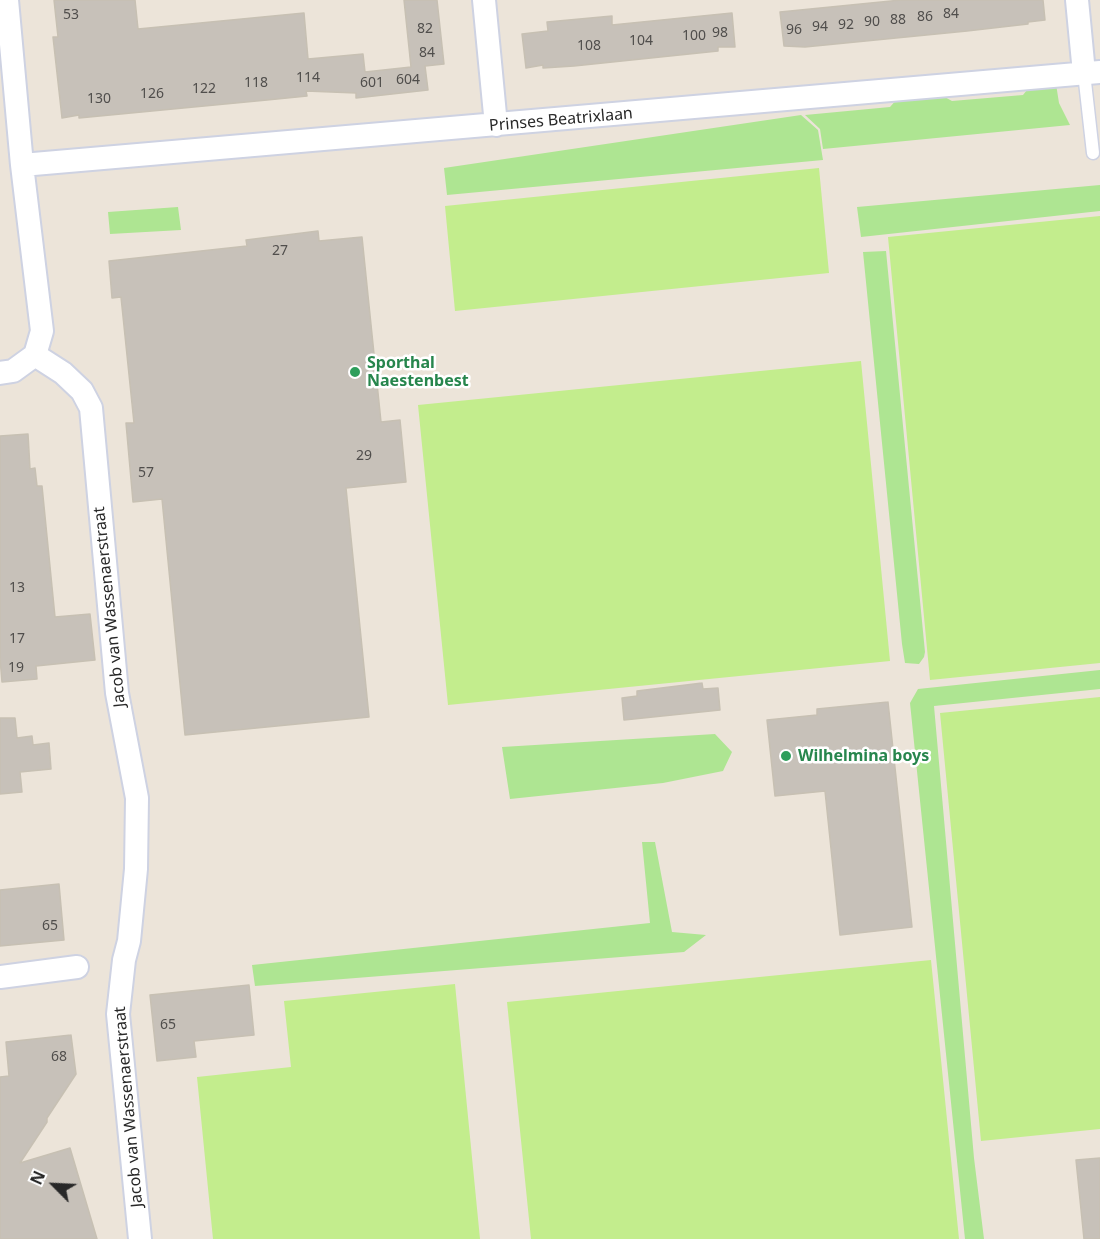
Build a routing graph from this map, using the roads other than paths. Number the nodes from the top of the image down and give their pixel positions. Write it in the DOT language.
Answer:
graph roads {
  1 [pos="7,0"];
  2 [pos="484,0"];
  3 [pos="1077,0"];
  4 [pos="1092,73"];
  5 [pos="8,112"];
  6 [pos="496,125"];
  7 [pos="1093,153"];
  8 [pos="22,165"];
  9 [pos="35,355"];
  10 [pos="0,373"];
  11 [pos="77,967"];
  12 [pos="0,977"];
  13 [pos="140,1239"];
  1 -- 5 [label="street"];
  2 -- 6 [label="street"];
  3 -- 4 [label="street"];
  4 -- 6 [label="street, Prinses Beatrixlaan"];
  4 -- 7 [label="lane"];
  5 -- 8 [label="street"];
  6 -- 8 [label="street, Prinses Beatrixlaan"];
  8 -- 9 [label="street"];
  9 -- 10 [label="street"];
  9 -- 13 [label="street, Jacob van Wassenaerstraat"];
  11 -- 12 [label="street"];
}
